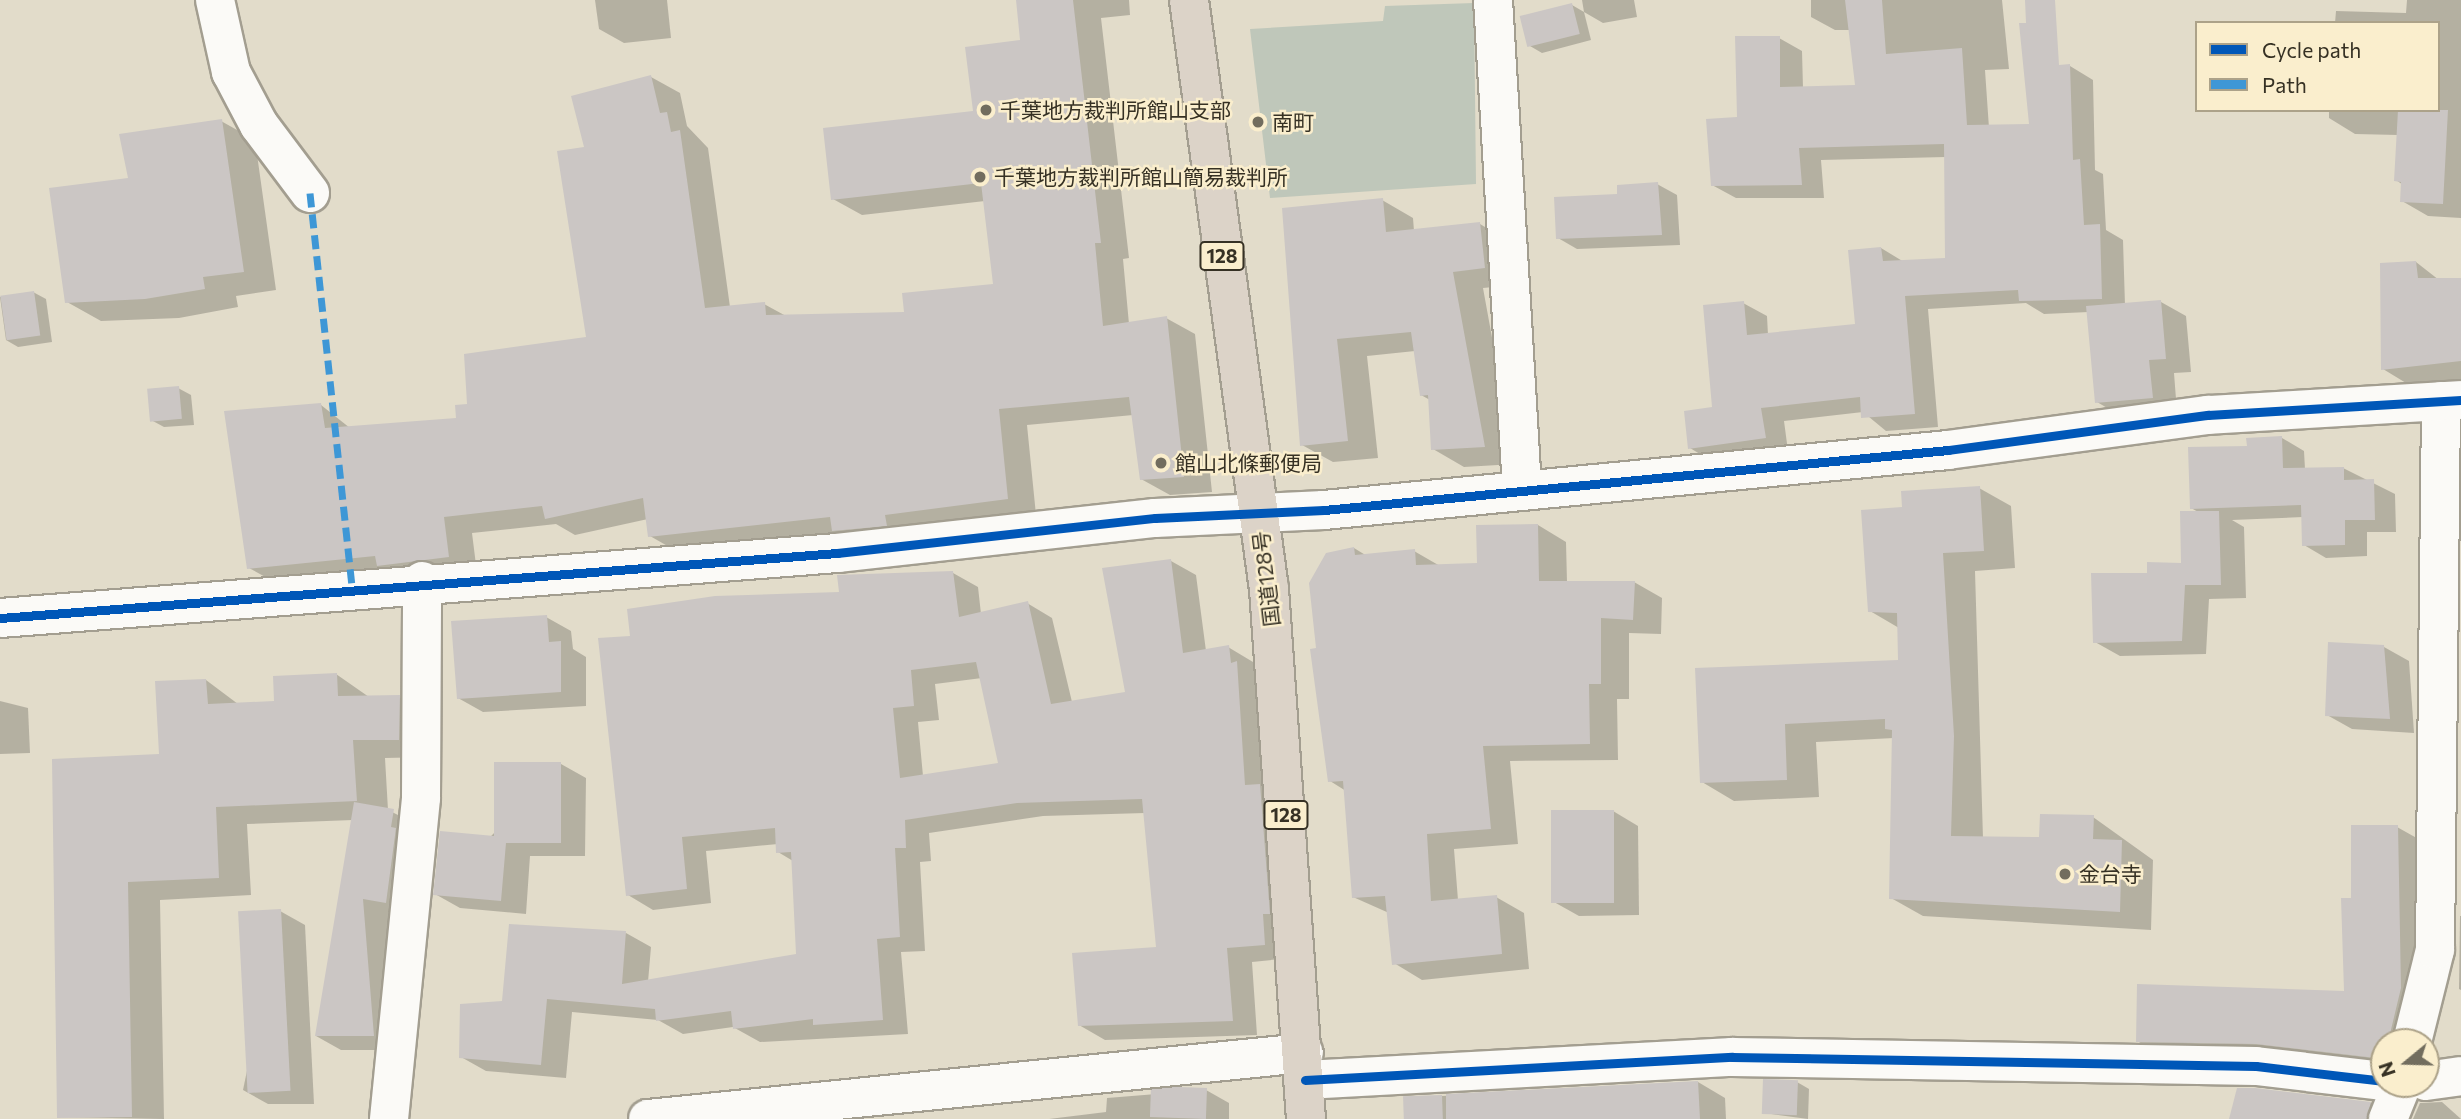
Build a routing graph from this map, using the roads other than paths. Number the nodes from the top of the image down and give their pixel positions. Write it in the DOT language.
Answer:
graph roads {
  1 [pos="215,0"];
  2 [pos="1189,0"];
  3 [pos="1493,0"];
  4 [pos="310,193"];
  5 [pos="2451,400"];
  6 [pos="1522,487"];
  7 [pos="1257,513"];
  8 [pos="422,581"];
  9 [pos="0,618"];
  10 [pos="2416,1028"];
  11 [pos="1305,1066"];
  12 [pos="2461,1076"];
  13 [pos="2370,1079"];
  14 [pos="2440,1079"];
  15 [pos="2396,1098"];
  16 [pos="389,1119"];
  17 [pos="648,1119"];
  18 [pos="1306,1119"];
  19 [pos="2388,1119"];
  1 -- 4 [label="street"];
  2 -- 7 [label="highway, 国道128号 / 128"];
  3 -- 6 [label="street"];
  5 -- 6 [label="street"];
  5 -- 10 [label="street"];
  6 -- 7 [label="street"];
  7 -- 8 [label="street"];
  7 -- 11 [label="highway, 国道128号 / 128"];
  8 -- 9 [label="street"];
  8 -- 16 [label="street"];
  11 -- 13 [label="street"];
  11 -- 17 [label="street"];
  11 -- 18 [label="highway, 国道128号 / 128"];
  12 -- 14 [label="street"];
  15 -- 19 [label="street"];
}
